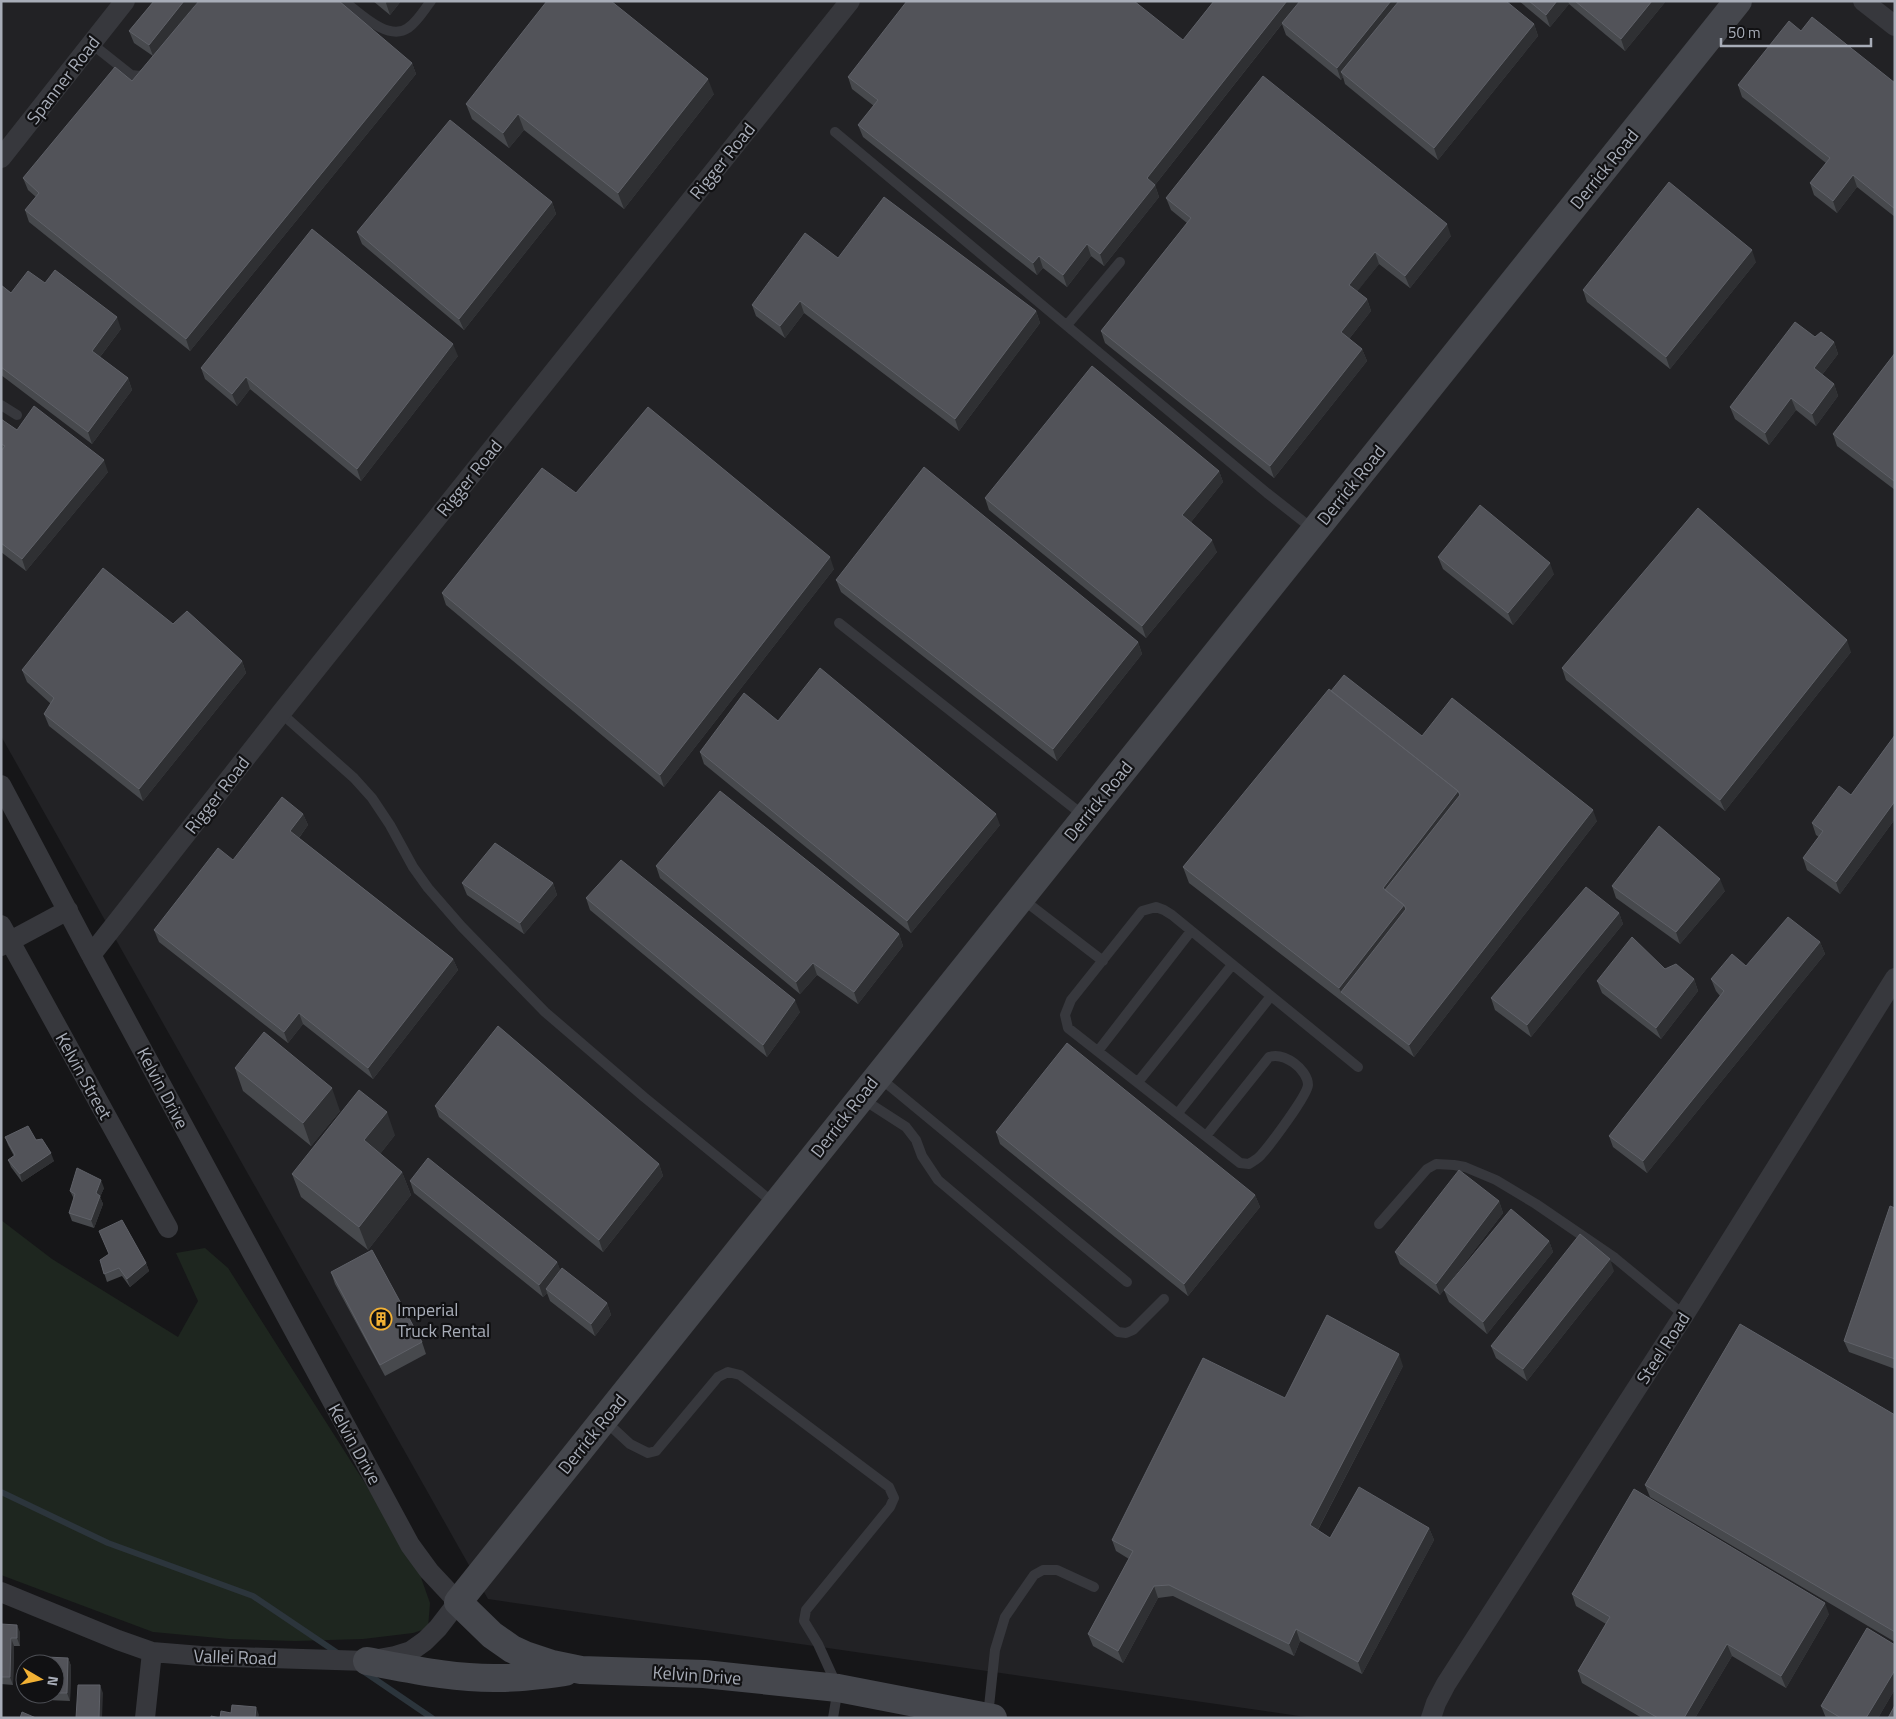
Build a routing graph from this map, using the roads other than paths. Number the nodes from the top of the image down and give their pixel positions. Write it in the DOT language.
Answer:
graph roads {
  1 [pos="125,1"];
  2 [pos="344,1"];
  3 [pos="431,1"];
  4 [pos="850,1"];
  5 [pos="1738,1"];
  6 [pos="1863,1"];
  7 [pos="1895,26"];
  8 [pos="92,44"];
  9 [pos="154,65"];
  10 [pos="835,132"];
  11 [pos="1,158"];
  12 [pos="1120,262"];
  13 [pos="1067,324"];
  14 [pos="1,405"];
  15 [pos="17,415"];
  16 [pos="1314,530"];
  17 [pos="840,623"];
  18 [pos="281,713"];
  19 [pos="1,784"];
  20 [pos="1086,817"];
  21 [pos="1021,898"];
  22 [pos="68,910"];
  23 [pos="1191,931"];
  24 [pos="4,937"];
  25 [pos="91,955"];
  26 [pos="1104,961"];
  27 [pos="1232,964"];
  28 [pos="1895,978"];
  29 [pos="1271,996"];
  30 [pos="1098,1051"];
  31 [pos="1358,1067"];
  32 [pos="877,1076"];
  33 [pos="1138,1082"];
  34 [pos="861,1098"];
  35 [pos="1178,1113"];
  36 [pos="1206,1136"];
  37 [pos="776,1204"];
  38 [pos="1379,1224"];
  39 [pos="168,1228"];
  40 [pos="1127,1282"];
  41 [pos="1164,1299"];
  42 [pos="1684,1315"];
  43 [pos="604,1419"];
  44 [pos="1094,1587"];
  45 [pos="1,1592"];
  46 [pos="458,1602"];
  47 [pos="152,1652"];
  48 [pos="367,1661"];
  49 [pos="581,1670"];
  50 [pos="838,1688"];
  51 [pos="987,1717"];
  52 [pos="145,1718"];
  53 [pos="833,1718"];
  54 [pos="993,1718"];
  55 [pos="1431,1718"];
  1 -- 8 [label="street, Spanner Road"];
  2 -- 3 [label="lane"];
  4 -- 18 [label="street, Rigger Road"];
  5 -- 16 [label="street, Derrick Road"];
  6 -- 7 [label="street"];
  8 -- 9 [label="lane"];
  8 -- 11 [label="street, Spanner Road"];
  10 -- 13 [label="lane"];
  12 -- 13 [label="lane"];
  13 -- 16 [label="lane"];
  14 -- 15 [label="lane"];
  16 -- 20 [label="street, Derrick Road"];
  17 -- 20 [label="lane"];
  18 -- 25 [label="street, Rigger Road"];
  18 -- 37 [label="lane"];
  19 -- 22 [label="street, Kelvin Drive"];
  20 -- 21 [label="street, Derrick Road"];
  21 -- 26 [label="lane"];
  21 -- 32 [label="street, Derrick Road"];
  22 -- 24 [label="street"];
  22 -- 25 [label="street, Kelvin Drive"];
  23 -- 26 [label="lane"];
  23 -- 27 [label="lane"];
  23 -- 30 [label="lane"];
  24 -- 39 [label="street, Kelvin Street"];
  25 -- 46 [label="street, Kelvin Drive"];
  26 -- 30 [label="lane"];
  27 -- 29 [label="lane"];
  27 -- 33 [label="lane"];
  28 -- 42 [label="street, Steel Road"];
  29 -- 31 [label="lane"];
  29 -- 35 [label="lane"];
  30 -- 33 [label="lane"];
  32 -- 34 [label="street, Derrick Road"];
  32 -- 40 [label="lane"];
  33 -- 35 [label="lane"];
  34 -- 37 [label="street, Derrick Road"];
  34 -- 41 [label="lane"];
  35 -- 36 [label="lane"];
  36 -- 36 [label="lane"];
  37 -- 43 [label="street, Derrick Road"];
  38 -- 42 [label="lane"];
  42 -- 55 [label="street, Steel Road"];
  43 -- 46 [label="street, Derrick Road"];
  43 -- 50 [label="lane"];
  44 -- 51 [label="lane"];
  45 -- 47 [label="street, Vallei Road"];
  46 -- 48 [label="street, Vallei Road"];
  46 -- 49 [label="street, Kelvin Drive"];
  47 -- 48 [label="street, Vallei Road"];
  47 -- 52 [label="street"];
  48 -- 49 [label="street"];
  49 -- 50 [label="street, Kelvin Drive"];
  50 -- 51 [label="street, Kelvin Drive"];
  50 -- 53 [label="lane"];
  51 -- 54 [label="street, Kelvin Drive"];
}
